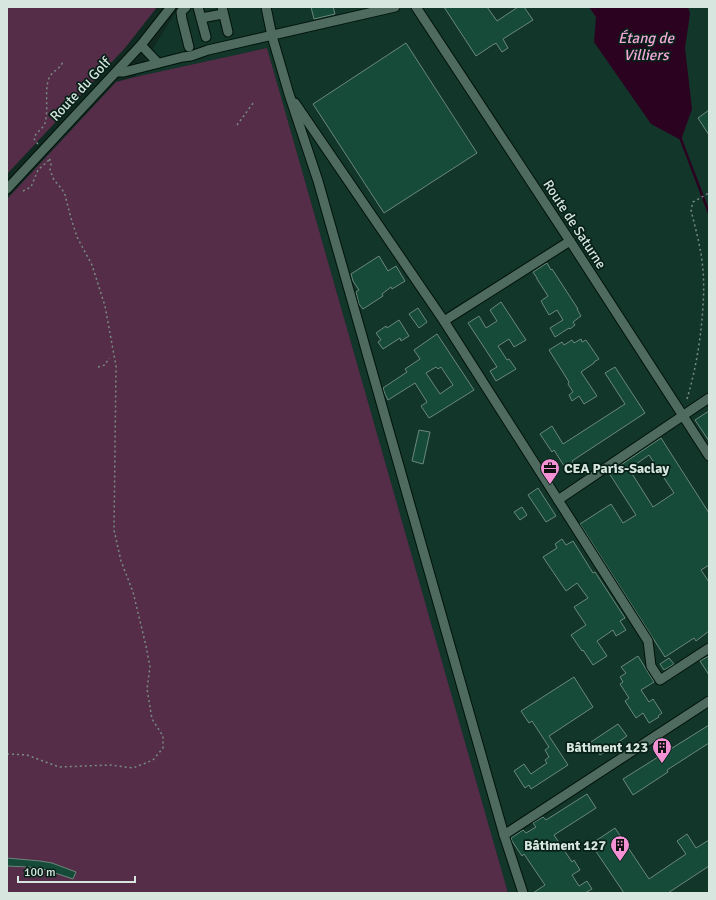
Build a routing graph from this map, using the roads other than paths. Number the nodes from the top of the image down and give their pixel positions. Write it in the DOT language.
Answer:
graph roads {
  1 [pos="171,7"];
  2 [pos="186,7"];
  3 [pos="198,7"];
  4 [pos="266,7"];
  5 [pos="395,7"];
  6 [pos="416,7"];
  7 [pos="223,10"];
  8 [pos="201,18"];
  9 [pos="228,32"];
  10 [pos="272,36"];
  11 [pos="206,37"];
  12 [pos="141,45"];
  13 [pos="189,47"];
  14 [pos="158,63"];
  15 [pos="117,72"];
  16 [pos="288,94"];
  17 [pos="7,189"];
  18 [pos="570,241"];
  19 [pos="444,321"];
  20 [pos="709,398"];
  21 [pos="683,416"];
  22 [pos="709,456"];
  23 [pos="558,500"];
  24 [pos="709,648"];
  25 [pos="709,700"];
  26 [pos="504,835"];
  27 [pos="523,893"];
  1 -- 12 [label="street, Route du Golf"];
  2 -- 13 [label="street"];
  3 -- 8 [label="street"];
  4 -- 10 [label="street"];
  5 -- 10 [label="street"];
  6 -- 18 [label="street, Route de Saturne"];
  7 -- 8 [label="street"];
  7 -- 9 [label="street"];
  8 -- 11 [label="street"];
  10 -- 14 [label="street"];
  10 -- 16 [label="street"];
  12 -- 14 [label="street"];
  12 -- 15 [label="street, Route du Golf"];
  14 -- 15 [label="street"];
  15 -- 17 [label="street, Route du Golf"];
  16 -- 19 [label="street"];
  16 -- 26 [label="street"];
  18 -- 19 [label="street"];
  18 -- 21 [label="street, Route de Saturne"];
  19 -- 23 [label="street"];
  20 -- 21 [label="street"];
  21 -- 22 [label="street, Route de Saturne"];
  21 -- 23 [label="street"];
  23 -- 24 [label="street"];
  25 -- 26 [label="street"];
  26 -- 27 [label="street"];
}
